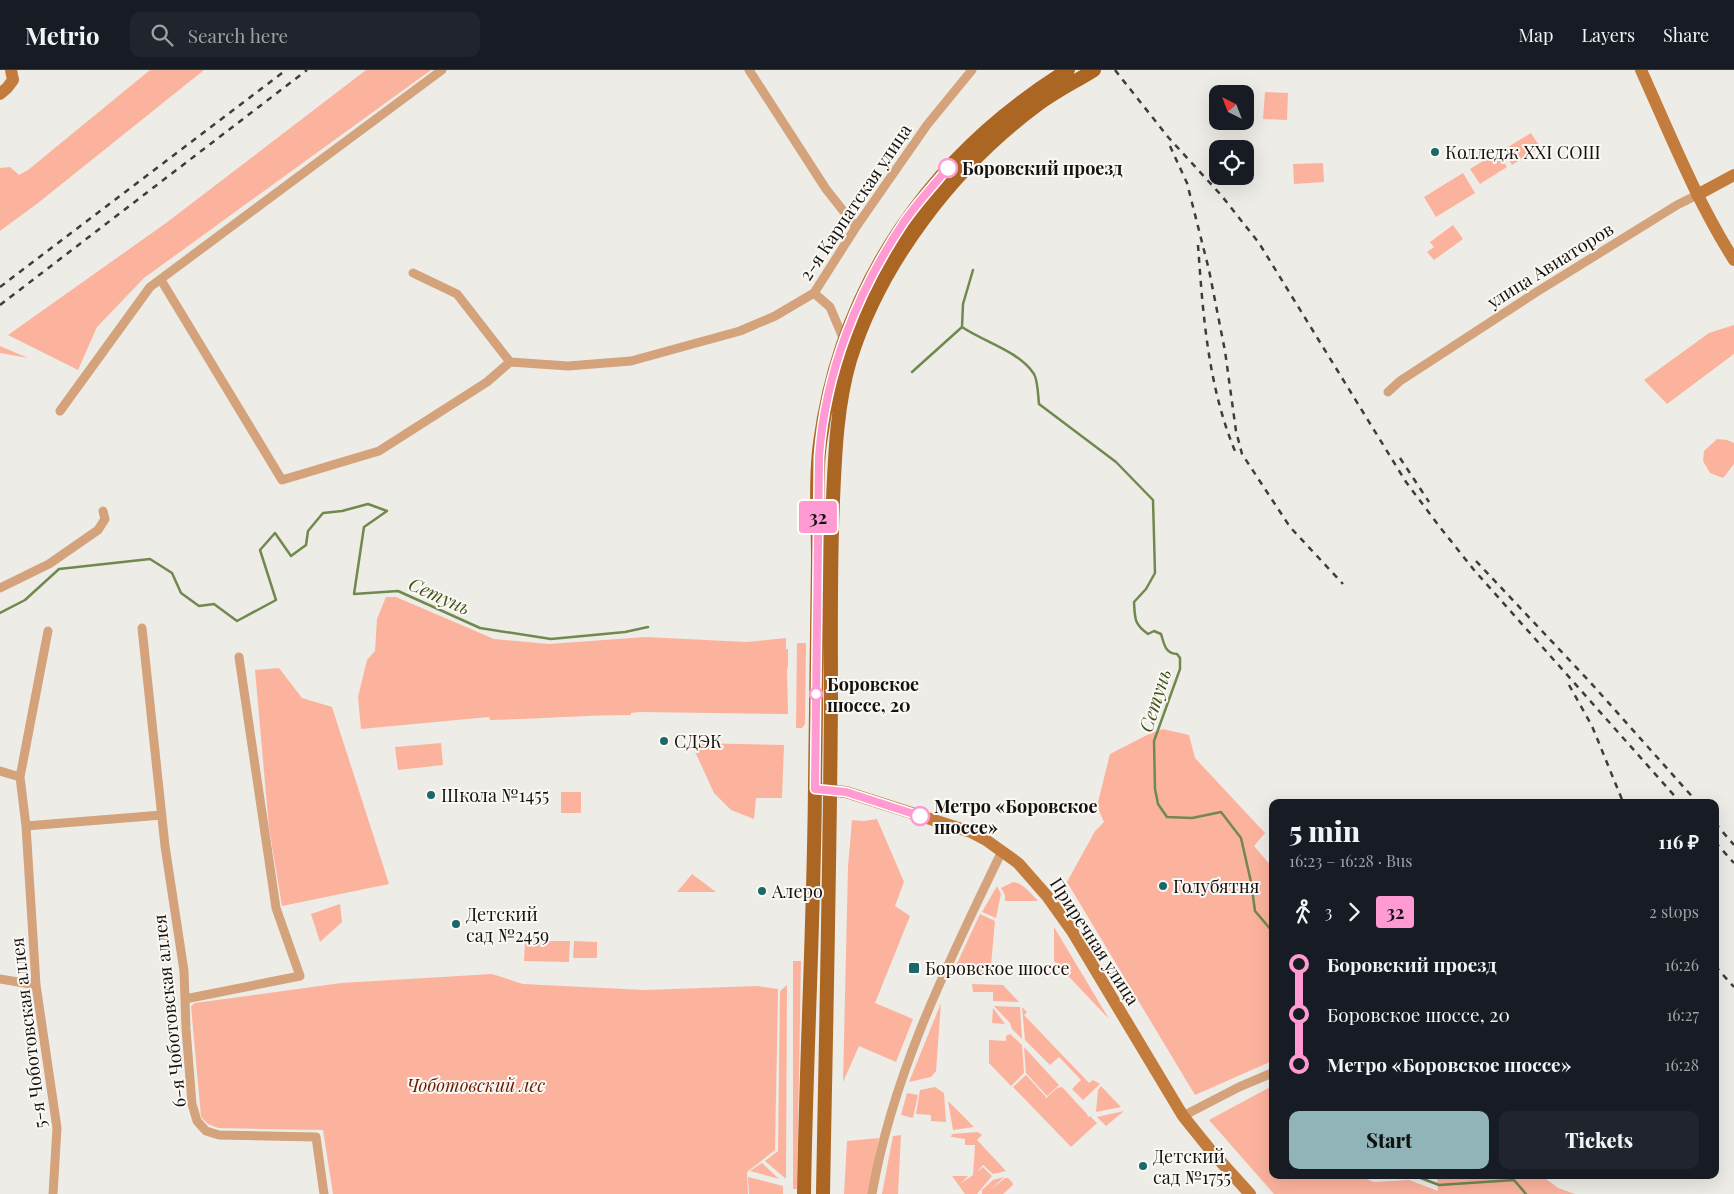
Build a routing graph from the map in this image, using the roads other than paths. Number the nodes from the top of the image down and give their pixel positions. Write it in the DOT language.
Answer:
graph roads {
  1 [pos="11,70"];
  2 [pos="442,70"];
  3 [pos="749,70"];
  4 [pos="972,70"];
  5 [pos="1068,70"];
  6 [pos="1094,70"];
  7 [pos="1641,70"];
  8 [pos="0,94"];
  9 [pos="1734,175"];
  10 [pos="1697,195"];
  11 [pos="856,227"];
  12 [pos="1734,260"];
  13 [pos="413,272"];
  14 [pos="161,280"];
  15 [pos="814,293"];
  16 [pos="844,340"];
  17 [pos="510,362"];
  18 [pos="1388,392"];
  19 [pos="60,411"];
  20 [pos="103,511"];
  21 [pos="0,588"];
  22 [pos="142,628"];
  23 [pos="48,631"];
  24 [pos="239,657"];
  25 [pos="0,771"];
  26 [pos="20,777"];
  27 [pos="815,789"];
  28 [pos="831,790"];
  29 [pos="162,815"];
  30 [pos="26,826"];
  31 [pos="1002,851"];
  32 [pos="0,979"];
  33 [pos="36,985"];
  34 [pos="185,999"];
  35 [pos="1269,1074"];
  36 [pos="1183,1116"];
  37 [pos="53,1194"];
  38 [pos="324,1194"];
  39 [pos="804,1194"];
  40 [pos="823,1194"];
  41 [pos="872,1194"];
  42 [pos="1250,1194"];
  1 -- 8 [label="street"];
  2 -- 14 [label="street"];
  3 -- 11 [label="street"];
  4 -- 11 [label="street, 2-я Карпатская улица"];
  5 -- 16 [label="main road"];
  6 -- 28 [label="main road"];
  7 -- 10 [label="street"];
  9 -- 10 [label="street, улица Авиаторов"];
  10 -- 12 [label="street"];
  10 -- 18 [label="street, улица Авиаторов"];
  11 -- 15 [label="street, 2-я Карпатская улица"];
  13 -- 17 [label="street"];
  14 -- 17 [label="street"];
  14 -- 19 [label="street"];
  15 -- 16 [label="street"];
  15 -- 17 [label="street, 2-я Карпатская улица"];
  16 -- 27 [label="main road"];
  20 -- 21 [label="street"];
  22 -- 29 [label="street, 6-я Чоботовская аллея"];
  23 -- 26 [label="street, 5-я Чоботовская аллея"];
  24 -- 34 [label="street"];
  25 -- 26 [label="street"];
  26 -- 30 [label="street, 5-я Чоботовская аллея"];
  27 -- 28 [label="street, Приречная улица"];
  27 -- 39 [label="main road"];
  28 -- 31 [label="street, Приречная улица"];
  28 -- 40 [label="main road"];
  29 -- 30 [label="street"];
  29 -- 34 [label="street, 6-я Чоботовская аллея"];
  30 -- 33 [label="street, 5-я Чоботовская аллея"];
  31 -- 36 [label="street, Приречная улица"];
  31 -- 41 [label="street"];
  32 -- 33 [label="street"];
  33 -- 37 [label="street, 5-я Чоботовская аллея"];
  34 -- 38 [label="street, 6-я Чоботовская аллея"];
  35 -- 36 [label="street"];
  36 -- 42 [label="street, Приречная улица"];
}
